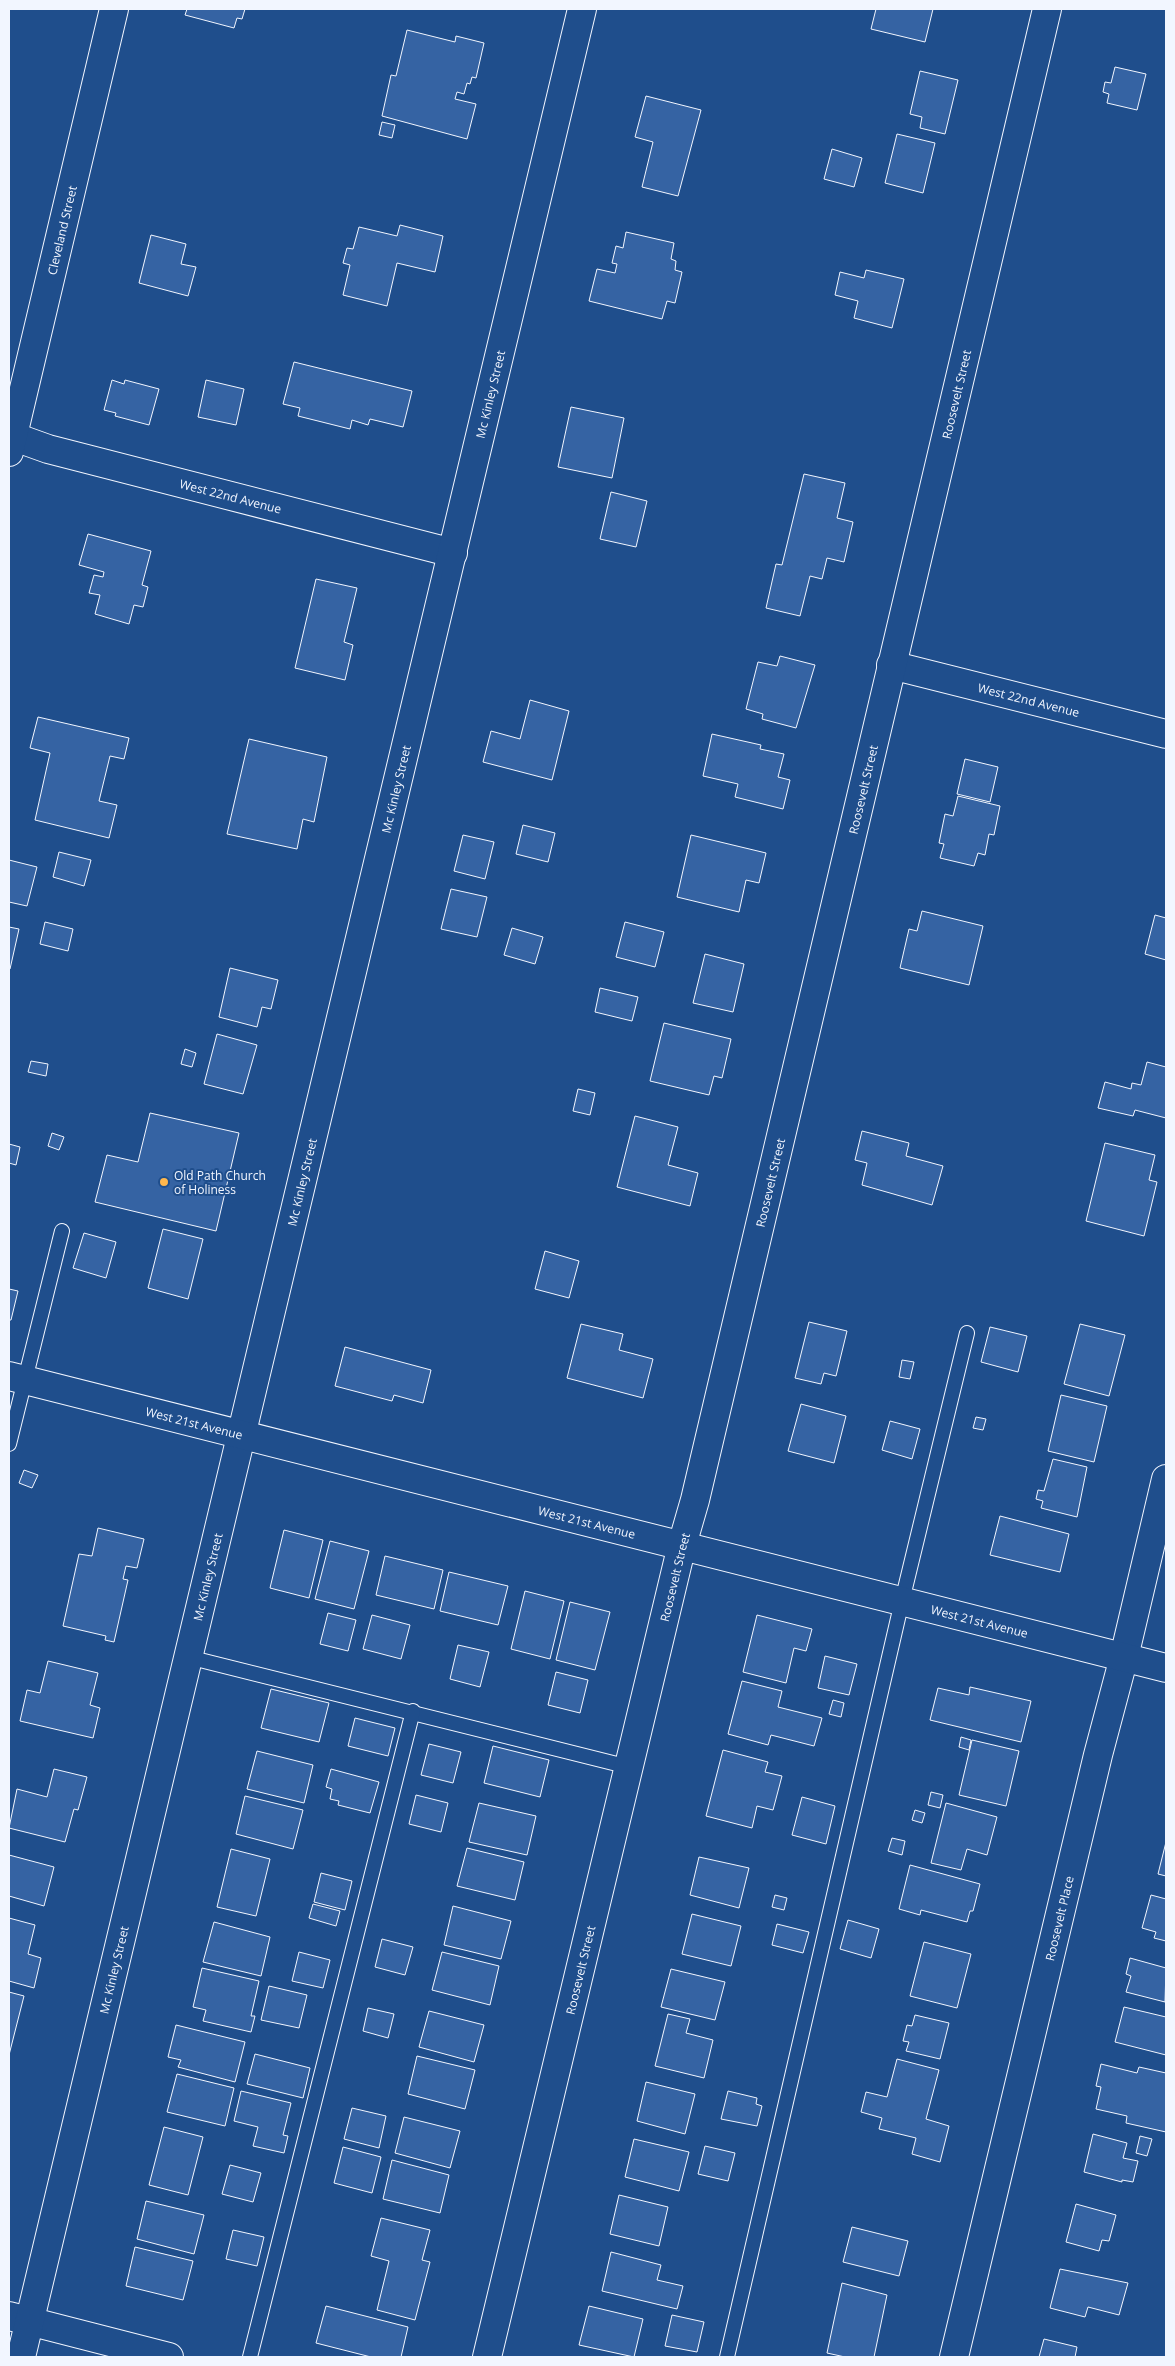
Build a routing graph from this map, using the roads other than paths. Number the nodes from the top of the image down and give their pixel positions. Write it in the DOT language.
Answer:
graph roads {
  1 [pos="114,9"];
  2 [pos="582,9"];
  3 [pos="1046,9"];
  4 [pos="10,441"];
  5 [pos="453,553"];
  6 [pos="891,665"];
  7 [pos="1166,734"];
  8 [pos="62,1231"];
  9 [pos="966,1333"];
  10 [pos="17,1378"];
  11 [pos="242,1436"];
  12 [pos="9,1444"];
  13 [pos="1166,1479"];
  14 [pos="682,1545"];
  15 [pos="902,1601"];
  16 [pos="188,1657"];
  17 [pos="1124,1657"];
  18 [pos="1166,1668"];
  19 [pos="412,1711"];
  20 [pos="629,1767"];
  21 [pos="19,2319"];
  22 [pos="21,2357"];
  23 [pos="169,2357"];
  24 [pos="250,2357"];
  25 [pos="487,2357"];
  26 [pos="727,2357"];
  27 [pos="954,2357"];
  1 -- 4 [label="street, Cleveland Street"];
  2 -- 5 [label="street, Mc Kinley Street"];
  3 -- 6 [label="street, Roosevelt Street"];
  4 -- 5 [label="street, West 22nd Avenue"];
  5 -- 11 [label="street, Mc Kinley Street"];
  6 -- 7 [label="street, West 22nd Avenue"];
  6 -- 14 [label="street, Roosevelt Street"];
  8 -- 10 [label="lane"];
  9 -- 15 [label="lane"];
  10 -- 11 [label="street, West 21st Avenue"];
  10 -- 12 [label="lane"];
  11 -- 14 [label="street, West 21st Avenue"];
  11 -- 16 [label="street, Mc Kinley Street"];
  13 -- 17 [label="street, Roosevelt Place"];
  14 -- 15 [label="street, West 21st Avenue"];
  14 -- 20 [label="street, Roosevelt Street"];
  15 -- 17 [label="street, West 21st Avenue"];
  15 -- 26 [label="lane"];
  16 -- 19 [label="lane"];
  16 -- 21 [label="street, Mc Kinley Street"];
  17 -- 18 [label="street, West 21st Avenue"];
  17 -- 27 [label="street, Roosevelt Place"];
  19 -- 20 [label="lane"];
  19 -- 24 [label="lane"];
  20 -- 25 [label="street, Roosevelt Street"];
  21 -- 22 [label="street, Mc Kinley Street"];
  21 -- 23 [label="street"];
}
